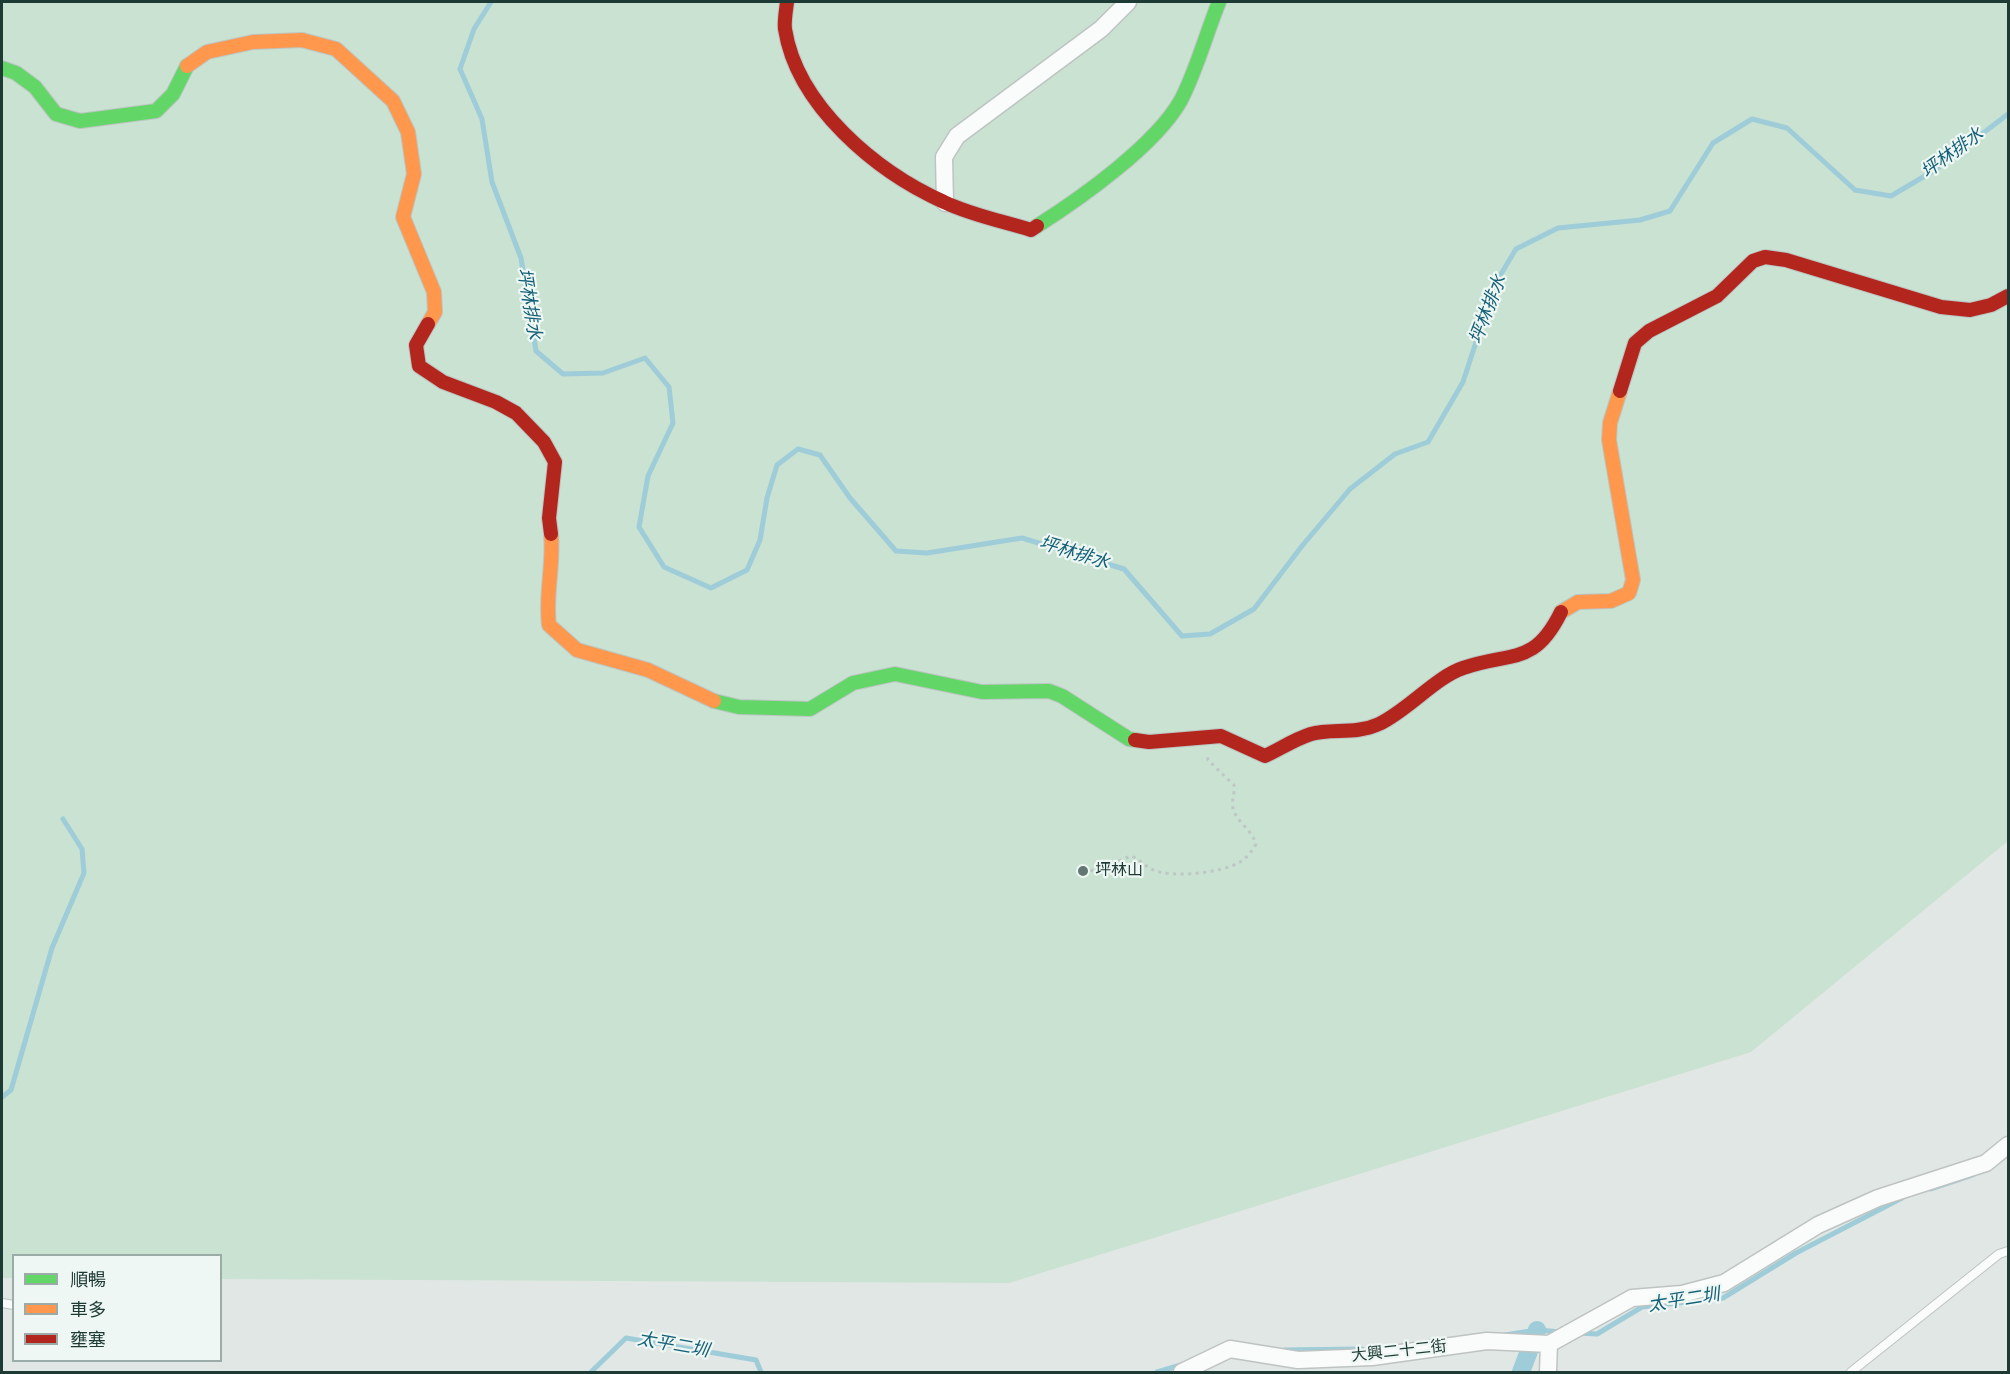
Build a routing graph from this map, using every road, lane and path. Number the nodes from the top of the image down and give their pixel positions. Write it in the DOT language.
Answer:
graph roads {
  1 [pos="787,2"];
  2 [pos="1128,2"];
  3 [pos="1219,2"];
  4 [pos="2,68"];
  5 [pos="945,203"];
  6 [pos="2008,296"];
  7 [pos="1221,736"];
  8 [pos="1083,871"];
  9 [pos="2008,1145"];
  10 [pos="2008,1251"];
  11 [pos="1549,1344"];
  12 [pos="1182,1372"];
  13 [pos="1548,1372"];
  14 [pos="1851,1372"];
  1 -- 5 [label="street"];
  2 -- 5 [label="street"];
  3 -- 5 [label="street"];
  4 -- 7 [label="street"];
  6 -- 7 [label="street"];
  7 -- 8 [label="path"];
  9 -- 11 [label="street"];
  10 -- 14 [label="lane"];
  11 -- 12 [label="street, 大興二十二街"];
  11 -- 13 [label="street"];
}
